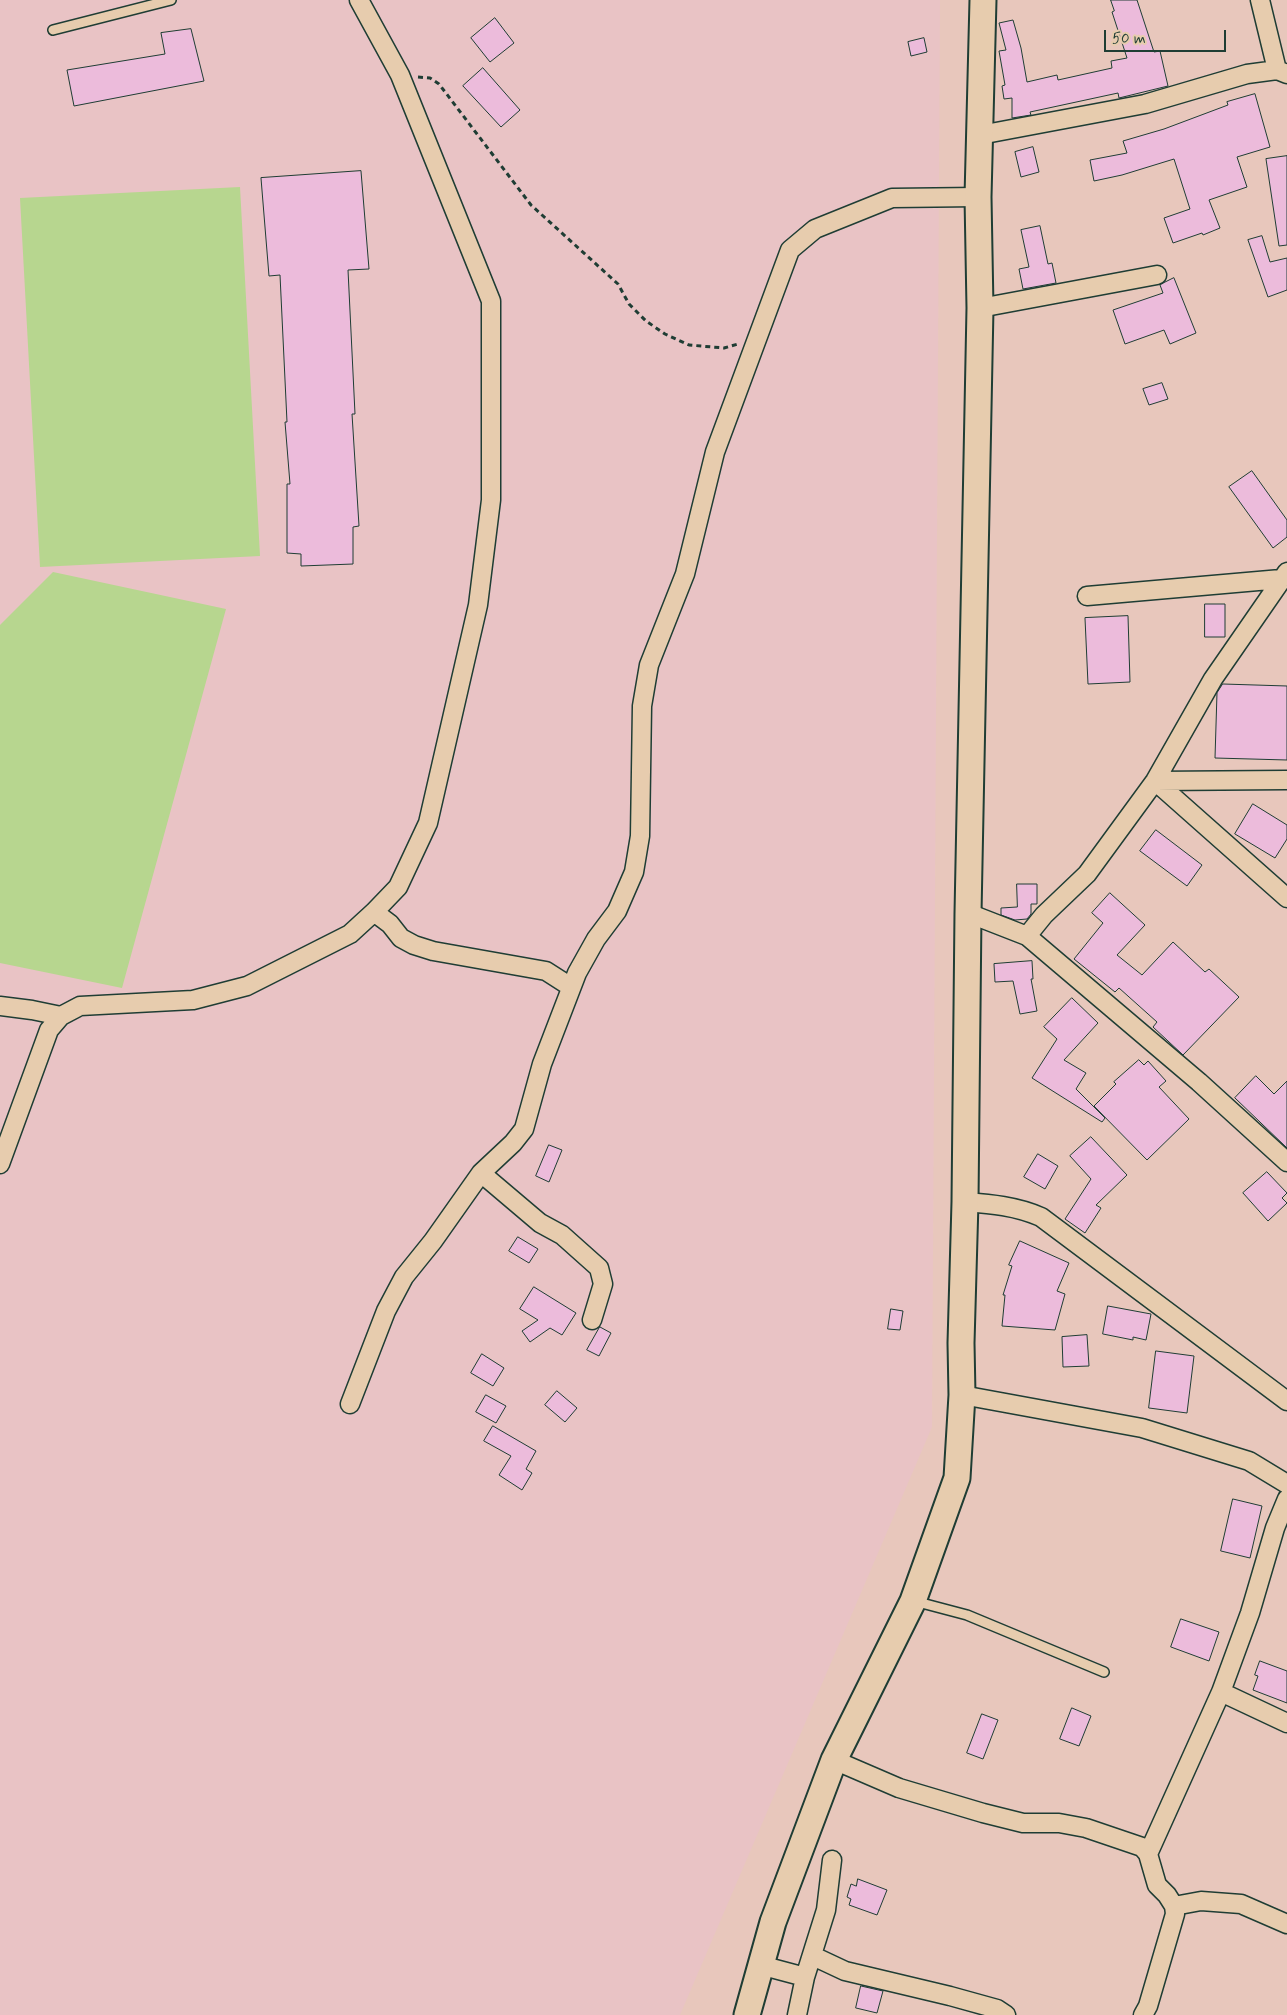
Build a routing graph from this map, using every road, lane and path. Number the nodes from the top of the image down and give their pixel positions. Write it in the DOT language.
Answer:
graph roads {
  1 [pos="171,0"];
  2 [pos="359,0"];
  3 [pos="983,0"];
  4 [pos="1260,0"];
  5 [pos="54,30"];
  6 [pos="1282,72"];
  7 [pos="400,75"];
  8 [pos="980,135"];
  9 [pos="978,197"];
  10 [pos="1156,275"];
  11 [pos="980,308"];
  12 [pos="755,340"];
  13 [pos="1284,575"];
  14 [pos="1087,596"];
  15 [pos="1287,780"];
  16 [pos="1155,781"];
  17 [pos="1287,898"];
  18 [pos="374,912"];
  19 [pos="968,913"];
  20 [pos="1027,936"];
  21 [pos="571,987"];
  22 [pos="0,1006"];
  23 [pos="61,1016"];
  24 [pos="1287,1162"];
  25 [pos="0,1164"];
  26 [pos="481,1173"];
  27 [pos="965,1202"];
  28 [pos="592,1320"];
  29 [pos="962,1395"];
  30 [pos="1287,1401"];
  31 [pos="350,1404"];
  32 [pos="1287,1484"];
  33 [pos="1287,1499"];
  34 [pos="913,1601"];
  35 [pos="1104,1672"];
  36 [pos="1221,1692"];
  37 [pos="1287,1723"];
  38 [pos="834,1760"];
  39 [pos="1148,1854"];
  40 [pos="832,1860"];
  41 [pos="1174,1906"];
  42 [pos="1287,1924"];
  43 [pos="813,1956"];
  44 [pos="760,1965"];
  45 [pos="805,1977"];
  46 [pos="747,2015"];
  47 [pos="797,2015"];
  48 [pos="1006,2015"];
  49 [pos="1143,2015"];
  1 -- 5 [label="lane"];
  2 -- 7 [label="street"];
  3 -- 8 [label="street"];
  4 -- 6 [label="street"];
  6 -- 8 [label="street"];
  7 -- 12 [label="path"];
  7 -- 18 [label="street"];
  8 -- 9 [label="street"];
  9 -- 11 [label="street"];
  9 -- 12 [label="street"];
  10 -- 11 [label="street"];
  11 -- 19 [label="street"];
  12 -- 21 [label="street"];
  13 -- 14 [label="street"];
  13 -- 16 [label="street"];
  15 -- 16 [label="street"];
  16 -- 17 [label="street"];
  16 -- 20 [label="street"];
  18 -- 21 [label="street"];
  18 -- 23 [label="street"];
  19 -- 20 [label="street"];
  19 -- 27 [label="street"];
  20 -- 24 [label="street"];
  21 -- 26 [label="street"];
  22 -- 23 [label="street"];
  23 -- 25 [label="street"];
  26 -- 28 [label="street"];
  26 -- 31 [label="street"];
  27 -- 29 [label="street"];
  27 -- 30 [label="street"];
  29 -- 32 [label="street"];
  29 -- 34 [label="street"];
  33 -- 36 [label="street"];
  34 -- 35 [label="lane"];
  34 -- 38 [label="street"];
  36 -- 37 [label="street"];
  36 -- 39 [label="street"];
  38 -- 39 [label="street"];
  38 -- 44 [label="street"];
  39 -- 41 [label="street"];
  40 -- 43 [label="street"];
  41 -- 42 [label="street"];
  41 -- 49 [label="street"];
  43 -- 45 [label="street"];
  43 -- 48 [label="street"];
  44 -- 45 [label="street"];
  44 -- 46 [label="street"];
  45 -- 47 [label="street"];
}
